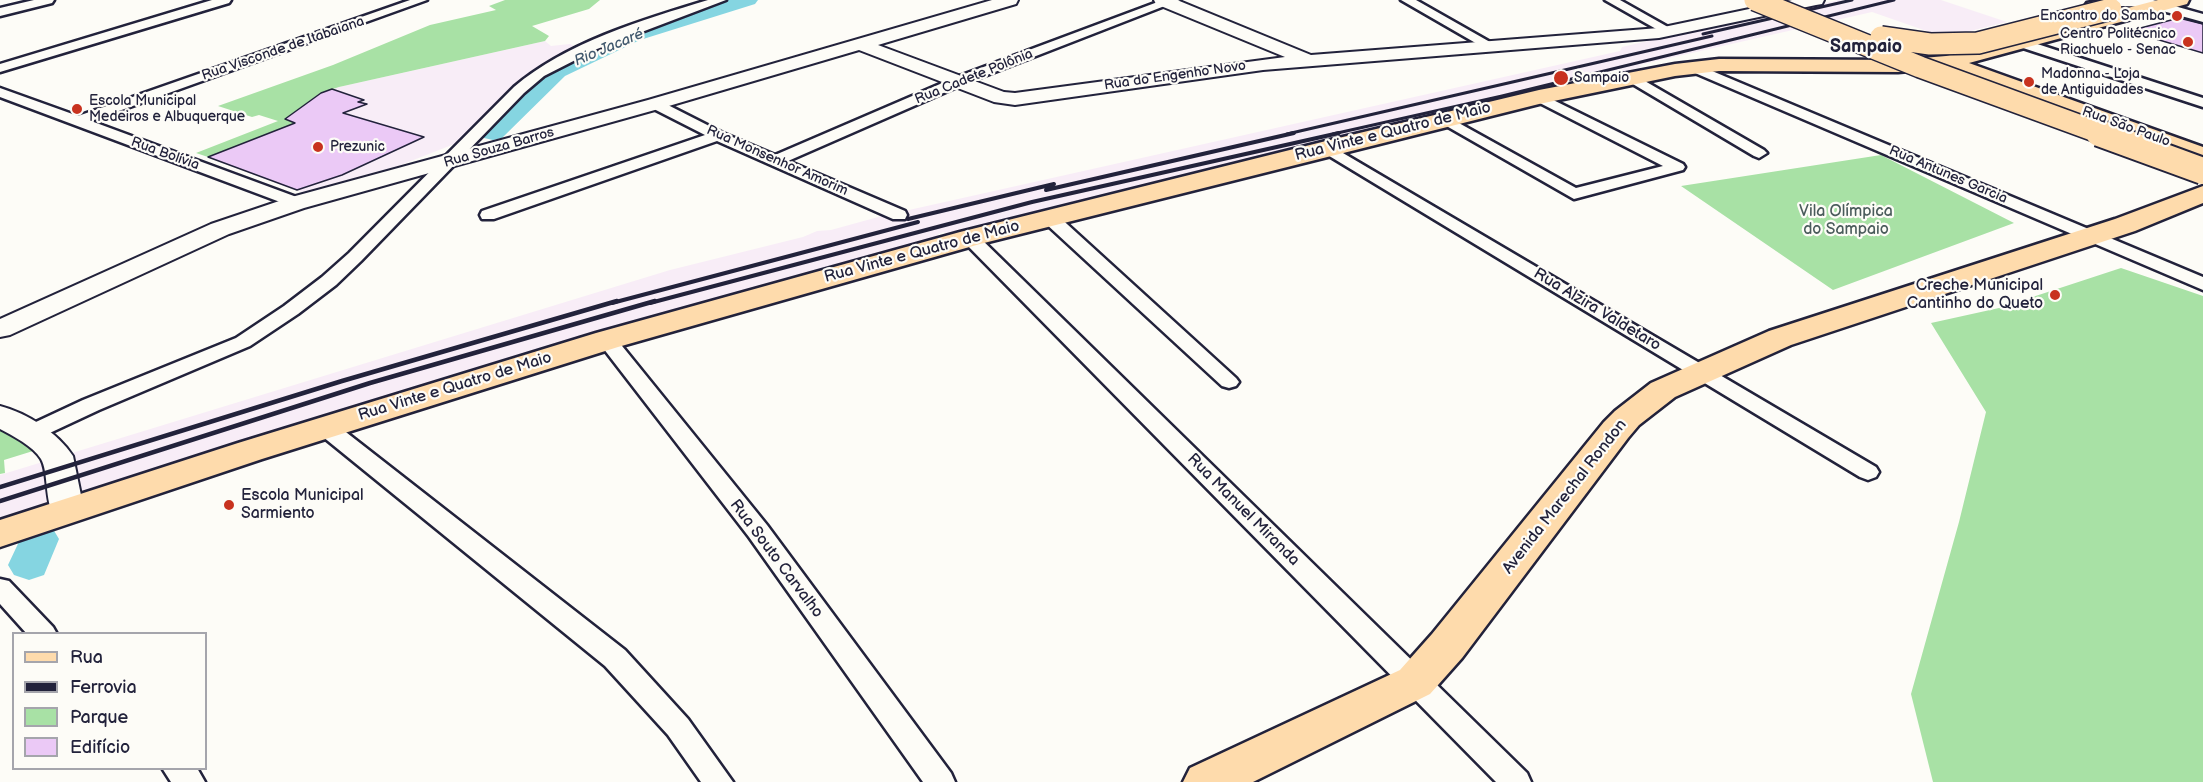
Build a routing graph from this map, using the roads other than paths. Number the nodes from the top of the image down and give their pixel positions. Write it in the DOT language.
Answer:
graph roads {
  1 [pos="48,0"];
  2 [pos="225,0"];
  3 [pos="421,0"];
  4 [pos="720,0"];
  5 [pos="1011,0"];
  6 [pos="1407,0"];
  7 [pos="1611,0"];
  8 [pos="1755,0"];
  9 [pos="1772,0"];
  10 [pos="1816,0"];
  11 [pos="1168,1"];
  12 [pos="2156,2"];
  13 [pos="0,12"];
  14 [pos="2203,18"];
  15 [pos="1849,31"];
  16 [pos="1664,32"];
  17 [pos="2022,44"];
  18 [pos="862,45"];
  19 [pos="1495,46"];
  20 [pos="1308,59"];
  21 [pos="1947,62"];
  22 [pos="1864,66"];
  23 [pos="0,68"];
  24 [pos="1693,68"];
  25 [pos="1631,77"];
  26 [pos="959,81"];
  27 [pos="0,92"];
  28 [pos="1539,97"];
  29 [pos="2203,103"];
  30 [pos="655,105"];
  31 [pos="1443,120"];
  32 [pos="78,121"];
  33 [pos="718,136"];
  34 [pos="1326,148"];
  35 [pos="1759,153"];
  36 [pos="2203,154"];
  37 [pos="776,160"];
  38 [pos="447,162"];
  39 [pos="2203,170"];
  40 [pos="2203,194"];
  41 [pos="296,203"];
  42 [pos="2163,210"];
  43 [pos="2203,213"];
  44 [pos="488,215"];
  45 [pos="899,215"];
  46 [pos="1050,218"];
  47 [pos="2091,236"];
  48 [pos="970,238"];
  49 [pos="2203,284"];
  50 [pos="0,329"];
  51 [pos="607,340"];
  52 [pos="1701,372"];
  53 [pos="1228,382"];
  54 [pos="0,416"];
  55 [pos="325,427"];
  56 [pos="32,433"];
  57 [pos="1868,472"];
  58 [pos="67,510"];
  59 [pos="0,534"];
  60 [pos="0,588"];
  61 [pos="43,632"];
  62 [pos="1415,682"];
  63 [pos="179,770"];
  64 [pos="190,782"];
  65 [pos="718,782"];
  66 [pos="940,782"];
  67 [pos="1207,782"];
  68 [pos="1516,782"];
  1 -- 13 [label="street"];
  2 -- 23 [label="street"];
  3 -- 32 [label="street, Rua Visconde de Itabaiana"];
  4 -- 38 [label="street"];
  5 -- 18 [label="main road, Rua Souza Barros"];
  6 -- 19 [label="street"];
  7 -- 16 [label="street"];
  8 -- 39 [label="main road, bridge"];
  9 -- 15 [label="main road"];
  10 -- 16 [label="main road, Rua do Engenho Novo"];
  11 -- 20 [label="main road"];
  11 -- 26 [label="street, Rua Cadete Polônia"];
  12 -- 14 [label="street"];
  12 -- 15 [label="main road, bridge"];
  12 -- 17 [label="main road, Rua Vinte e Quatro de Maio"];
  12 -- 22 [label="street"];
  15 -- 39 [label="main road"];
  16 -- 19 [label="main road, Rua do Engenho Novo"];
  17 -- 21 [label="main road, Rua Vinte e Quatro de Maio"];
  17 -- 29 [label="street"];
  18 -- 26 [label="main road, Rua do Engenho Novo"];
  18 -- 30 [label="main road, Rua Souza Barros"];
  19 -- 20 [label="main road, Rua do Engenho Novo"];
  20 -- 26 [label="main road, Rua do Engenho Novo"];
  21 -- 22 [label="main road, Rua Vinte e Quatro de Maio"];
  21 -- 36 [label="main road, Rua São Paulo"];
  22 -- 24 [label="main road, Rua Vinte e Quatro de Maio"];
  24 -- 25 [label="main road, Rua Vinte e Quatro de Maio"];
  24 -- 47 [label="street, Rua Antunes Garcia"];
  25 -- 28 [label="main road, Rua Vinte e Quatro de Maio"];
  25 -- 35 [label="street"];
  26 -- 37 [label="street, Rua Cadete Polônia"];
  27 -- 32 [label="street, Rua Bolívia"];
  28 -- 31 [label="main road, Rua Vinte e Quatro de Maio"];
  28 -- 31 [label="street"];
  30 -- 33 [label="street, Rua Monsenhor Amorim"];
  30 -- 38 [label="main road, Rua Souza Barros"];
  31 -- 34 [label="main road, Rua Vinte e Quatro de Maio"];
  32 -- 41 [label="street, Rua Bolívia"];
  33 -- 37 [label="street, Rua Monsenhor Amorim"];
  33 -- 44 [label="street"];
  34 -- 46 [label="main road, Rua Vinte e Quatro de Maio"];
  34 -- 52 [label="street, Rua Alzira Valdetaro"];
  37 -- 45 [label="street, Rua Monsenhor Amorim"];
  38 -- 41 [label="main road, Rua Souza Barros"];
  38 -- 56 [label="street"];
  40 -- 42 [label="main road, Avenida Marechal Rondon"];
  41 -- 50 [label="main road, Rua Souza Barros"];
  42 -- 43 [label="main road"];
  42 -- 47 [label="main road, Avenida Marechal Rondon"];
  46 -- 48 [label="main road, Rua Vinte e Quatro de Maio"];
  46 -- 53 [label="street"];
  47 -- 49 [label="street, Rua Antunes Garcia"];
  47 -- 52 [label="main road, Avenida Marechal Rondon"];
  48 -- 51 [label="main road, Rua Vinte e Quatro de Maio"];
  48 -- 62 [label="street, Rua Manuel Miranda"];
  51 -- 55 [label="main road, Rua Vinte e Quatro de Maio"];
  51 -- 66 [label="street, Rua Souto Carvalho"];
  52 -- 57 [label="street, Rua Alzira Valdetaro"];
  52 -- 62 [label="main road, Avenida Marechal Rondon"];
  54 -- 56 [label="main road"];
  55 -- 58 [label="main road, Rua Vinte e Quatro de Maio"];
  55 -- 65 [label="street"];
  56 -- 58 [label="main road"];
  58 -- 59 [label="main road, Rua Vinte e Quatro de Maio"];
  60 -- 61 [label="street"];
  62 -- 67 [label="main road, Avenida Marechal Rondon"];
  62 -- 68 [label="street, Rua Manuel Miranda"];
  63 -- 64 [label="street"];
}
